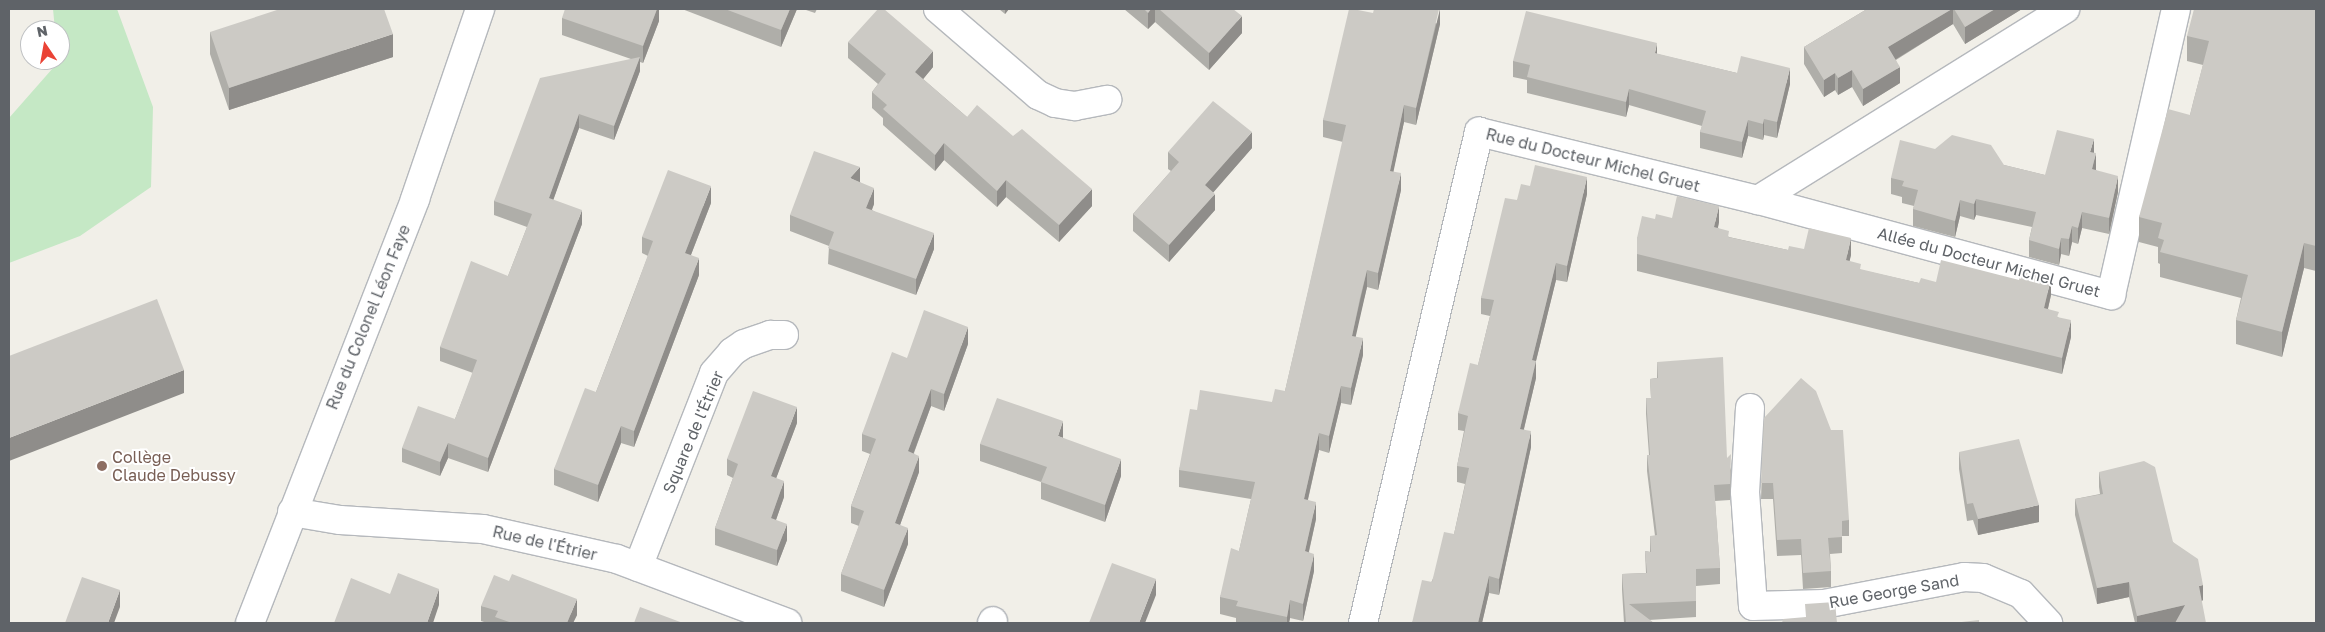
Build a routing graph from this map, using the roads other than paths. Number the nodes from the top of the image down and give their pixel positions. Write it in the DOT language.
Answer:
graph roads {
  1 [pos="480,9"];
  2 [pos="938,9"];
  3 [pos="2065,9"];
  4 [pos="2176,9"];
  5 [pos="1107,100"];
  6 [pos="1758,200"];
  7 [pos="784,335"];
  8 [pos="1750,408"];
  9 [pos="292,512"];
  10 [pos="638,567"];
  11 [pos="1753,614"];
  12 [pos="250,623"];
  13 [pos="787,623"];
  14 [pos="1363,623"];
  15 [pos="2048,623"];
  1 -- 9 [label="street, Rue du Colonel Léon Faye"];
  2 -- 5 [label="street"];
  3 -- 6 [label="street"];
  4 -- 6 [label="street, Allée du Docteur Michel Gruet"];
  6 -- 14 [label="street, Rue du Docteur Michel Gruet"];
  7 -- 10 [label="street, Square de l'Étrier"];
  8 -- 11 [label="street, Rue George Sand"];
  9 -- 10 [label="street, Rue de l'Étrier"];
  9 -- 12 [label="street, Rue du Colonel Léon Faye"];
  10 -- 13 [label="street, Rue de l'Étrier"];
  11 -- 15 [label="street, Rue George Sand"];
}
